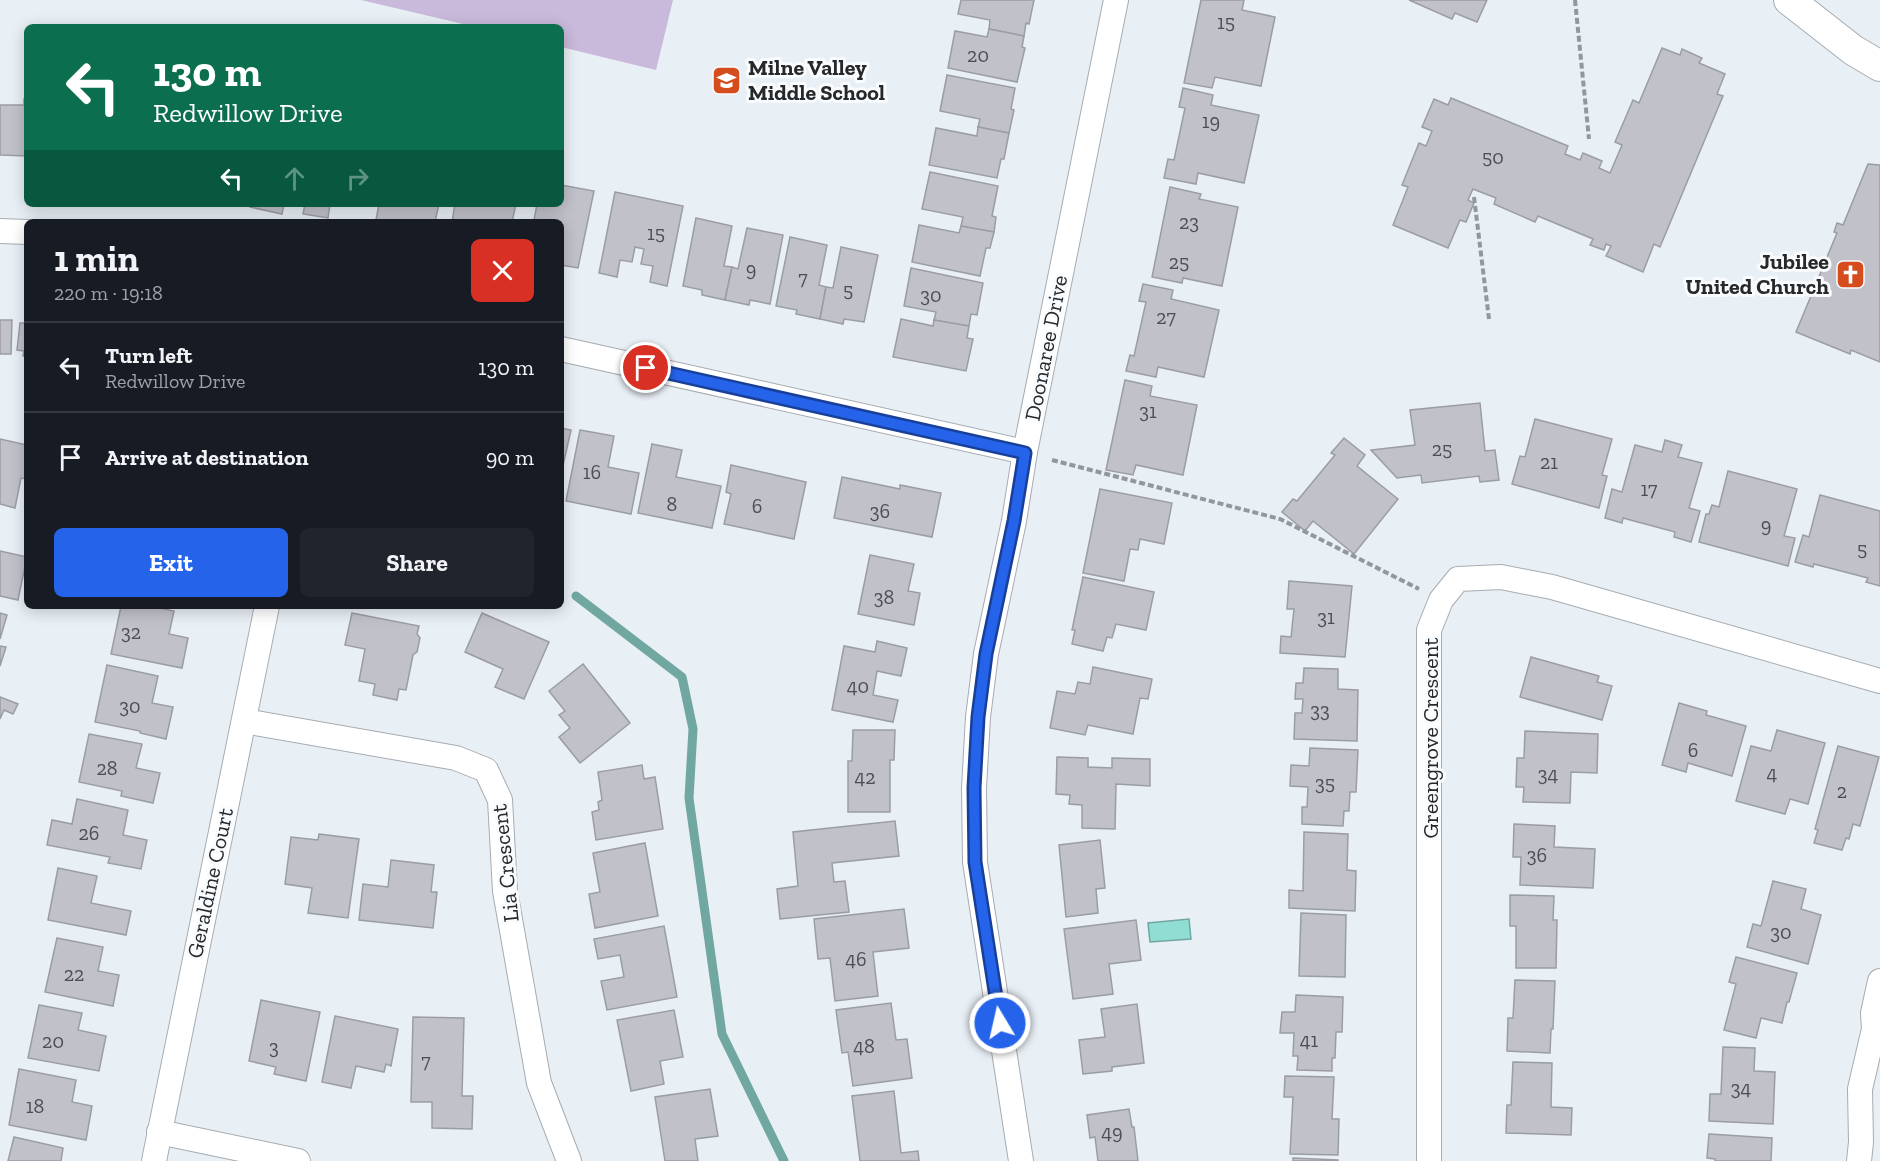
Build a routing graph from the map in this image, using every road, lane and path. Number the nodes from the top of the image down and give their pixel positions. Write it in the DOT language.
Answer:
graph roads {
  1 [pos="1116,0"];
  2 [pos="1575,0"];
  3 [pos="1789,0"];
  4 [pos="1880,66"];
  5 [pos="1588,140"];
  6 [pos="1474,197"];
  7 [pos="0,231"];
  8 [pos="24,232"];
  9 [pos="1489,319"];
  10 [pos="564,350"];
  11 [pos="1025,453"];
  12 [pos="1441,600"];
  13 [pos="266,609"];
  14 [pos="1880,681"];
  15 [pos="244,721"];
  16 [pos="1880,981"];
  17 [pos="159,1132"];
  18 [pos="154,1161"];
  19 [pos="298,1161"];
  20 [pos="569,1161"];
  21 [pos="1021,1161"];
  22 [pos="1429,1161"];
  23 [pos="1859,1161"];
  1 -- 11 [label="street, Doonaree Drive"];
  2 -- 5 [label="path"];
  3 -- 4 [label="street"];
  6 -- 9 [label="path"];
  7 -- 8 [label="street"];
  10 -- 11 [label="street"];
  11 -- 12 [label="path"];
  11 -- 21 [label="street, Doonaree Drive"];
  12 -- 14 [label="street, Greengrove Crescent"];
  12 -- 22 [label="street, Greengrove Crescent"];
  13 -- 15 [label="street, Geraldine Court"];
  15 -- 17 [label="street, Geraldine Court"];
  15 -- 20 [label="street, Lia Crescent"];
  16 -- 23 [label="street"];
  17 -- 18 [label="street, Geraldine Court"];
  17 -- 19 [label="street"];
}
